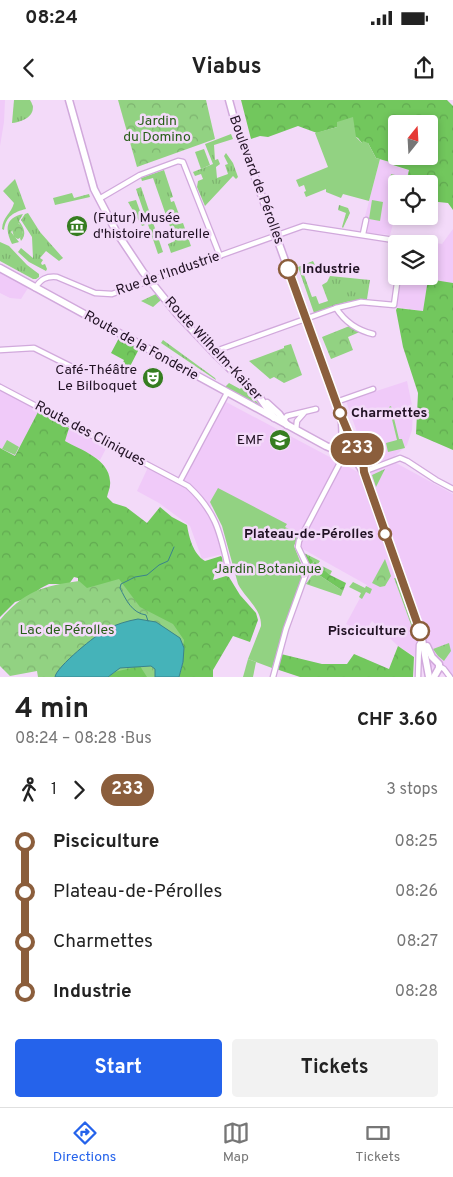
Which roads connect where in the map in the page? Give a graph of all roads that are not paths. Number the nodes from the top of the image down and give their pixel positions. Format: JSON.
{"nodes":[{"id":1,"x":69,"y":100,"type":"edge"},
{"id":2,"x":229,"y":100,"type":"edge"},
{"id":3,"x":99,"y":199,"type":"junction"},
{"id":4,"x":366,"y":220,"type":"dead end"},
{"id":5,"x":363,"y":234,"type":"junction"},
{"id":6,"x":276,"y":236,"type":"junction"},
{"id":7,"x":388,"y":239,"type":"edge"},
{"id":8,"x":220,"y":256,"type":"junction"},
{"id":9,"x":0,"y":268,"type":"edge"},
{"id":10,"x":150,"y":280,"type":"junction"},
{"id":11,"x":397,"y":285,"type":"edge"},
{"id":12,"x":35,"y":288,"type":"junction"},
{"id":13,"x":336,"y":308,"type":"junction"},
{"id":14,"x":306,"y":319,"type":"junction"},
{"id":15,"x":373,"y":334,"type":"dead end"},
{"id":16,"x":0,"y":350,"type":"edge"},
{"id":17,"x":213,"y":352,"type":"junction"},
{"id":18,"x":80,"y":371,"type":"dead end"},
{"id":19,"x":0,"y":387,"type":"edge"},
{"id":20,"x":373,"y":389,"type":"dead end"},
{"id":21,"x":227,"y":393,"type":"junction"},
{"id":22,"x":260,"y":398,"type":"junction"},
{"id":23,"x":336,"y":402,"type":"junction"},
{"id":24,"x":316,"y":408,"type":"dead end"},
{"id":25,"x":304,"y":412,"type":"junction"},
{"id":26,"x":340,"y":413,"type":"junction"},
{"id":27,"x":274,"y":418,"type":"junction"},
{"id":28,"x":284,"y":422,"type":"junction"},
{"id":29,"x":296,"y":430,"type":"junction"},
{"id":30,"x":341,"y":449,"type":"junction"},
{"id":31,"x":348,"y":455,"type":"junction"},
{"id":32,"x":364,"y":472,"type":"junction"},
{"id":33,"x":180,"y":481,"type":"junction"},
{"id":34,"x":453,"y":488,"type":"edge"},
{"id":35,"x":299,"y":544,"type":"junction"},
{"id":36,"x":304,"y":549,"type":"dead end"},
{"id":37,"x":229,"y":571,"type":"dead end"},
{"id":38,"x":422,"y":639,"type":"junction"},
{"id":39,"x":434,"y":660,"type":"junction"},
{"id":40,"x":427,"y":663,"type":"junction"},
{"id":41,"x":433,"y":673,"type":"edge"},
{"id":42,"x":273,"y":677,"type":"edge"},
{"id":43,"x":418,"y":677,"type":"edge"},
{"id":44,"x":450,"y":677,"type":"edge"}],
"edges":[{"from":1,"to":3,"type":"main road","name":"Route Wilhelm-Kaiser"},
{"from":2,"to":6,"type":"main road","name":"Boulevard de Pérolles"},
{"from":3,"to":8,"type":"street"},
{"from":3,"to":10,"type":"main road","name":"Route Wilhelm-Kaiser"},
{"from":4,"to":5,"type":"street"},
{"from":5,"to":6,"type":"street","name":"Rue de l'Industrie"},
{"from":5,"to":7,"type":"street","name":"Rue de l'Industrie"},
{"from":6,"to":8,"type":"street","name":"Rue de l'Industrie"},
{"from":6,"to":14,"type":"main road","name":"Boulevard de Pérolles"},
{"from":8,"to":10,"type":"street","name":"Rue de l'Industrie"},
{"from":9,"to":12,"type":"main road","name":"Route de la Fonderie"},
{"from":10,"to":12,"type":"street","name":"Rue de l'Industrie"},
{"from":10,"to":17,"type":"main road","name":"Route Wilhelm-Kaiser"},
{"from":11,"to":13,"type":"street"},
{"from":12,"to":21,"type":"main road","name":"Route de la Fonderie"},
{"from":13,"to":14,"type":"street"},
{"from":13,"to":15,"type":"street"},
{"from":14,"to":17,"type":"street"},
{"from":14,"to":23,"type":"main road","name":"Boulevard de Pérolles"},
{"from":16,"to":18,"type":"street"},
{"from":17,"to":22,"type":"main road","name":"Route Wilhelm-Kaiser"},
{"from":19,"to":33,"type":"street","name":"Route des Cliniques"},
{"from":20,"to":23,"type":"street"},
{"from":21,"to":27,"type":"main road","name":"Route de la Fonderie"},
{"from":21,"to":33,"type":"street"},
{"from":22,"to":27,"type":"main road","name":"Route Wilhelm-Kaiser"},
{"from":22,"to":28,"type":"main road"},
{"from":23,"to":26,"type":"main road","name":"Boulevard de Pérolles"},
{"from":24,"to":25,"type":"street"},
{"from":25,"to":28,"type":"street"},
{"from":25,"to":29,"type":"street"},
{"from":26,"to":30,"type":"main road","name":"Boulevard de Pérolles"},
{"from":26,"to":31,"type":"main road","name":"Boulevard de Pérolles"},
{"from":27,"to":28,"type":"main road","name":"Route de la Fonderie"},
{"from":28,"to":29,"type":"main road"},
{"from":29,"to":30,"type":"main road"},
{"from":30,"to":31,"type":"main road"},
{"from":30,"to":31,"type":"main road","name":"Boulevard de Pérolles"},
{"from":31,"to":32,"type":"main road"},
{"from":31,"to":35,"type":"street"},
{"from":32,"to":34,"type":"street"},
{"from":32,"to":38,"type":"main road"},
{"from":33,"to":37,"type":"street","name":"Route des Cliniques"},
{"from":35,"to":36,"type":"street"},
{"from":35,"to":42,"type":"street"},
{"from":38,"to":39,"type":"main road"},
{"from":38,"to":40,"type":"main road"},
{"from":38,"to":43,"type":"street"},
{"from":39,"to":40,"type":"main road"},
{"from":39,"to":41,"type":"main road"},
{"from":40,"to":41,"type":"main road"},
{"from":41,"to":44,"type":"street"}]}
